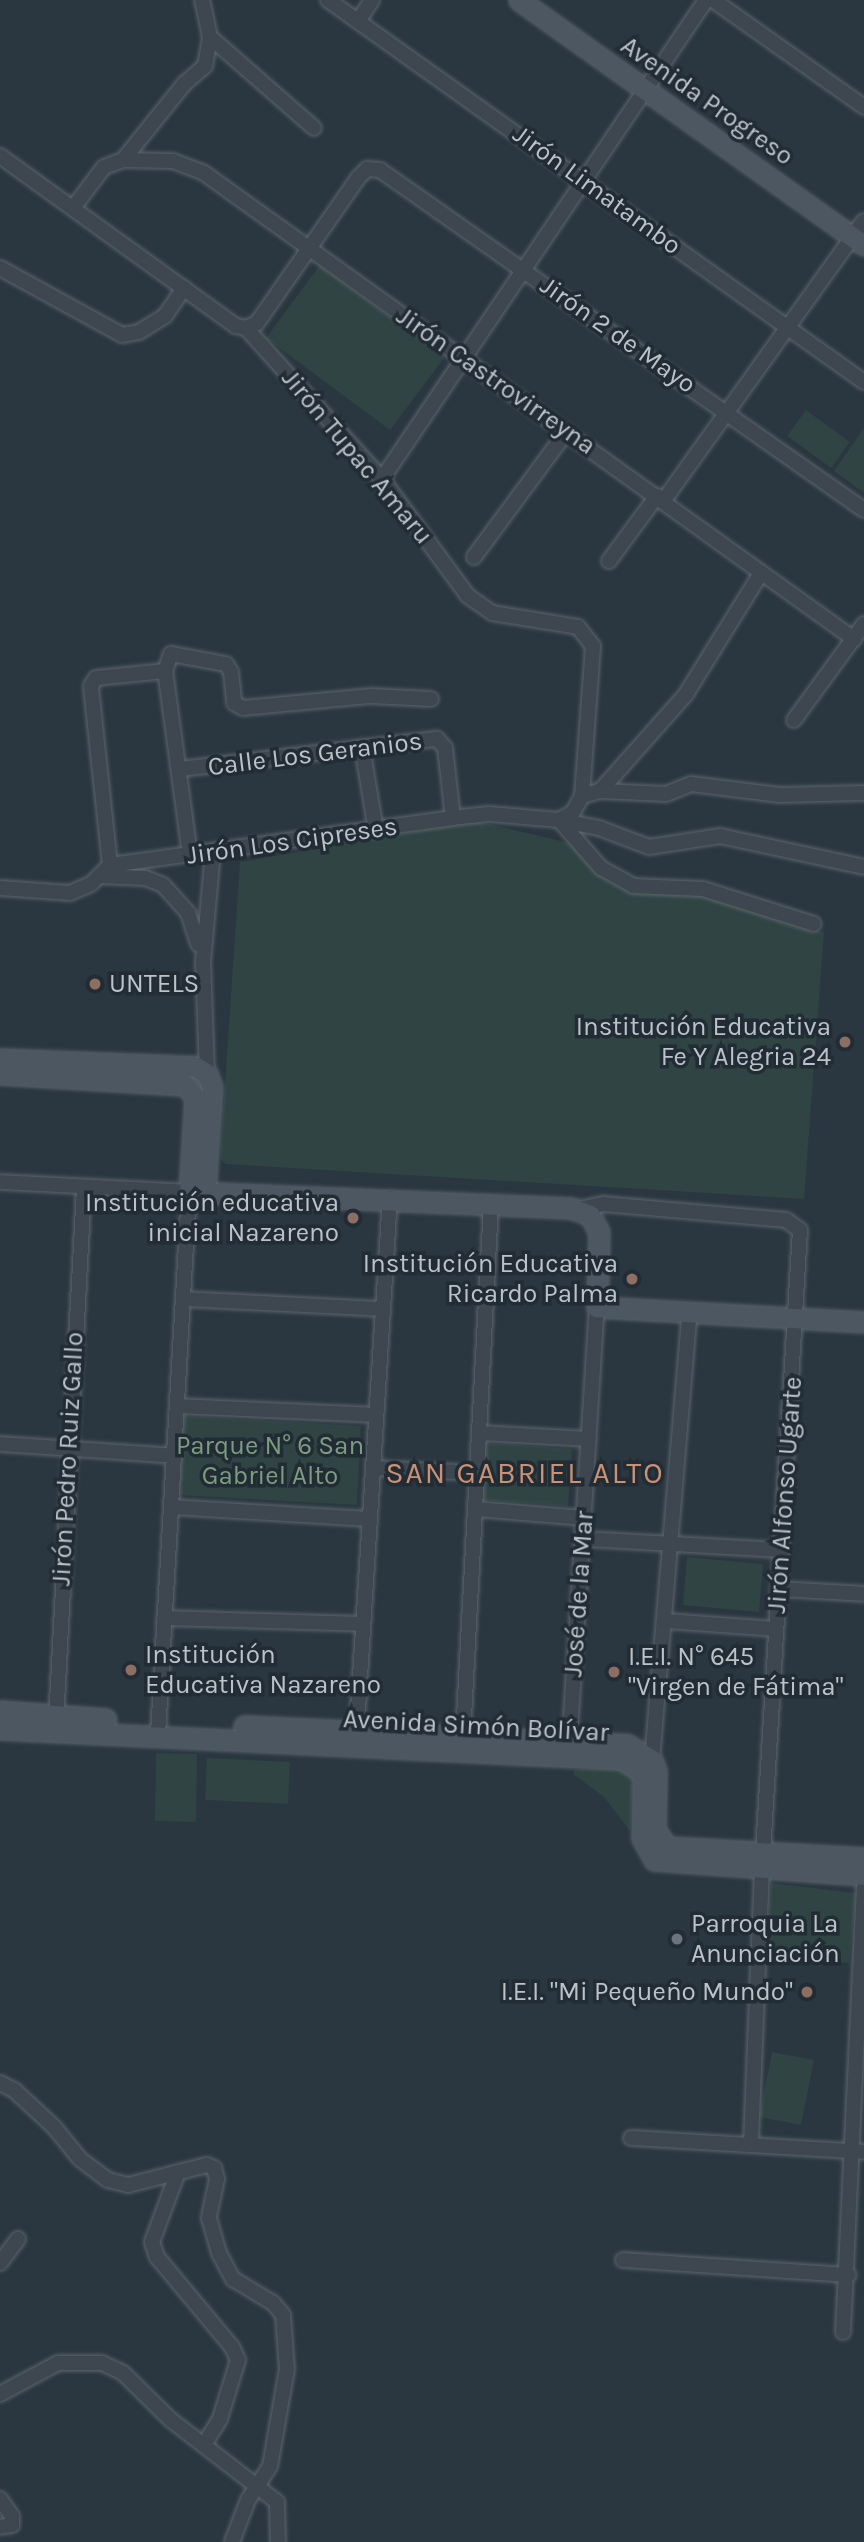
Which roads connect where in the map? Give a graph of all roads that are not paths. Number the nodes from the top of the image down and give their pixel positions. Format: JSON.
{"nodes":[{"id":1,"x":202,"y":0,"type":"edge"},
{"id":2,"x":328,"y":0,"type":"edge"},
{"id":3,"x":372,"y":0,"type":"edge"},
{"id":4,"x":519,"y":0,"type":"edge"},
{"id":5,"x":706,"y":0,"type":"edge"},
{"id":6,"x":713,"y":0,"type":"edge"},
{"id":7,"x":358,"y":21,"type":"junction"},
{"id":8,"x":210,"y":37,"type":"junction"},
{"id":9,"x":645,"y":89,"type":"junction"},
{"id":10,"x":864,"y":107,"type":"edge"},
{"id":11,"x":314,"y":128,"type":"dead end"},
{"id":12,"x":0,"y":156,"type":"edge"},
{"id":13,"x":123,"y":160,"type":"junction"},
{"id":14,"x":582,"y":179,"type":"junction"},
{"id":15,"x":73,"y":208,"type":"junction"},
{"id":16,"x":860,"y":234,"type":"edge"},
{"id":17,"x":309,"y":248,"type":"junction"},
{"id":18,"x":522,"y":266,"type":"junction"},
{"id":19,"x":0,"y":268,"type":"edge"},
{"id":20,"x":184,"y":288,"type":"junction"},
{"id":21,"x":788,"y":327,"type":"junction"},
{"id":22,"x":246,"y":328,"type":"junction"},
{"id":23,"x":461,"y":357,"type":"junction"},
{"id":24,"x":864,"y":382,"type":"edge"},
{"id":25,"x":727,"y":412,"type":"junction"},
{"id":26,"x":566,"y":432,"type":"junction"},
{"id":27,"x":382,"y":479,"type":"junction"},
{"id":28,"x":661,"y":498,"type":"junction"},
{"id":29,"x":864,"y":510,"type":"edge"},
{"id":30,"x":474,"y":557,"type":"dead end"},
{"id":31,"x":609,"y":561,"type":"dead end"},
{"id":32,"x":761,"y":573,"type":"junction"},
{"id":33,"x":864,"y":624,"type":"edge"},
{"id":34,"x":854,"y":639,"type":"junction"},
{"id":35,"x":165,"y":671,"type":"junction"},
{"id":36,"x":431,"y":699,"type":"dead end"},
{"id":37,"x":794,"y":720,"type":"dead end"},
{"id":38,"x":362,"y":747,"type":"junction"},
{"id":39,"x":180,"y":769,"type":"junction"},
{"id":40,"x":600,"y":791,"type":"junction"},
{"id":41,"x":864,"y":793,"type":"edge"},
{"id":42,"x":582,"y":796,"type":"junction"},
{"id":43,"x":453,"y":818,"type":"junction"},
{"id":44,"x":559,"y":820,"type":"junction"},
{"id":45,"x":376,"y":831,"type":"junction"},
{"id":46,"x":213,"y":853,"type":"junction"},
{"id":47,"x":190,"y":855,"type":"junction"},
{"id":48,"x":110,"y":865,"type":"junction"},
{"id":49,"x":864,"y":867,"type":"edge"},
{"id":50,"x":99,"y":876,"type":"junction"},
{"id":51,"x":0,"y":888,"type":"edge"},
{"id":52,"x":814,"y":924,"type":"dead end"},
{"id":53,"x":203,"y":962,"type":"junction"},
{"id":54,"x":0,"y":1059,"type":"edge"},
{"id":55,"x":0,"y":1074,"type":"edge"},
{"id":56,"x":207,"y":1074,"type":"junction"},
{"id":57,"x":0,"y":1182,"type":"edge"},
{"id":58,"x":84,"y":1187,"type":"junction"},
{"id":59,"x":197,"y":1192,"type":"junction"},
{"id":60,"x":390,"y":1198,"type":"junction"},
{"id":61,"x":491,"y":1204,"type":"junction"},
{"id":62,"x":579,"y":1209,"type":"junction"},
{"id":63,"x":185,"y":1299,"type":"junction"},
{"id":64,"x":597,"y":1307,"type":"junction"},
{"id":65,"x":383,"y":1308,"type":"junction"},
{"id":66,"x":690,"y":1312,"type":"junction"},
{"id":67,"x":797,"y":1318,"type":"junction"},
{"id":68,"x":864,"y":1322,"type":"edge"},
{"id":69,"x":178,"y":1406,"type":"junction"},
{"id":70,"x":376,"y":1415,"type":"junction"},
{"id":71,"x":480,"y":1433,"type":"junction"},
{"id":72,"x":589,"y":1439,"type":"junction"},
{"id":73,"x":0,"y":1444,"type":"edge"},
{"id":74,"x":67,"y":1449,"type":"junction"},
{"id":75,"x":174,"y":1456,"type":"junction"},
{"id":76,"x":373,"y":1468,"type":"junction"},
{"id":77,"x":478,"y":1473,"type":"junction"},
{"id":78,"x":171,"y":1507,"type":"junction"},
{"id":79,"x":476,"y":1509,"type":"junction"},
{"id":80,"x":584,"y":1518,"type":"junction"},
{"id":81,"x":369,"y":1519,"type":"junction"},
{"id":82,"x":583,"y":1539,"type":"junction"},
{"id":83,"x":672,"y":1542,"type":"junction"},
{"id":84,"x":782,"y":1550,"type":"junction"},
{"id":85,"x":778,"y":1589,"type":"junction"},
{"id":86,"x":864,"y":1594,"type":"edge"},
{"id":87,"x":164,"y":1618,"type":"junction"},
{"id":88,"x":665,"y":1621,"type":"junction"},
{"id":89,"x":362,"y":1624,"type":"junction"},
{"id":90,"x":776,"y":1629,"type":"junction"},
{"id":91,"x":0,"y":1711,"type":"edge"},
{"id":92,"x":56,"y":1724,"type":"junction"},
{"id":93,"x":0,"y":1729,"type":"edge"},
{"id":94,"x":158,"y":1729,"type":"junction"},
{"id":95,"x":463,"y":1737,"type":"junction"},
{"id":96,"x":356,"y":1739,"type":"junction"},
{"id":97,"x":569,"y":1748,"type":"junction"},
{"id":98,"x":648,"y":1767,"type":"junction"},
{"id":99,"x":864,"y":1858,"type":"edge"},
{"id":100,"x":762,"y":1861,"type":"junction"},
{"id":101,"x":864,"y":1874,"type":"edge"},
{"id":102,"x":864,"y":1887,"type":"edge"},
{"id":103,"x":863,"y":1941,"type":"edge"},
{"id":104,"x":860,"y":2043,"type":"edge"},
{"id":105,"x":0,"y":2083,"type":"edge"},
{"id":106,"x":631,"y":2138,"type":"dead end"},
{"id":107,"x":751,"y":2143,"type":"junction"},
{"id":108,"x":858,"y":2152,"type":"edge"},
{"id":109,"x":178,"y":2172,"type":"junction"},
{"id":110,"x":18,"y":2239,"type":"dead end"},
{"id":111,"x":623,"y":2260,"type":"dead end"},
{"id":112,"x":0,"y":2263,"type":"edge"},
{"id":113,"x":849,"y":2275,"type":"junction"},
{"id":114,"x":844,"y":2332,"type":"dead end"},
{"id":115,"x":0,"y":2394,"type":"edge"},
{"id":116,"x":205,"y":2443,"type":"junction"},
{"id":117,"x":257,"y":2486,"type":"junction"},
{"id":118,"x":0,"y":2499,"type":"edge"},
{"id":119,"x":0,"y":2527,"type":"edge"},
{"id":120,"x":279,"y":2541,"type":"edge"},
{"id":121,"x":232,"y":2542,"type":"edge"}],
"edges":[{"from":1,"to":8,"type":"street"},
{"from":2,"to":7,"type":"street","name":"Jirón Limatambo"},
{"from":3,"to":7,"type":"street"},
{"from":4,"to":9,"type":"street","name":"Avenida Progreso"},
{"from":5,"to":9,"type":"street"},
{"from":6,"to":10,"type":"street"},
{"from":7,"to":14,"type":"street","name":"Jirón Limatambo"},
{"from":8,"to":11,"type":"street"},
{"from":8,"to":13,"type":"street"},
{"from":9,"to":14,"type":"street"},
{"from":9,"to":16,"type":"street","name":"Avenida Progreso"},
{"from":12,"to":15,"type":"street","name":"Jirón Tupac Amaru"},
{"from":13,"to":15,"type":"street"},
{"from":13,"to":17,"type":"street","name":"Jirón Castrovirreyna"},
{"from":14,"to":18,"type":"street"},
{"from":14,"to":21,"type":"street","name":"Jirón Limatambo"},
{"from":15,"to":20,"type":"street","name":"Jirón Tupac Amaru"},
{"from":16,"to":21,"type":"street"},
{"from":17,"to":18,"type":"street","name":"Jirón 2 de Mayo"},
{"from":17,"to":22,"type":"street"},
{"from":17,"to":23,"type":"street","name":"Jirón Castrovirreyna"},
{"from":18,"to":23,"type":"street"},
{"from":18,"to":25,"type":"street","name":"Jirón 2 de Mayo"},
{"from":19,"to":20,"type":"street"},
{"from":20,"to":22,"type":"street","name":"Jirón Tupac Amaru"},
{"from":21,"to":24,"type":"street","name":"Jirón Limatambo"},
{"from":21,"to":25,"type":"street"},
{"from":22,"to":27,"type":"street","name":"Jirón Tupac Amaru"},
{"from":23,"to":26,"type":"street","name":"Jirón Castrovirreyna"},
{"from":23,"to":27,"type":"street"},
{"from":25,"to":28,"type":"street"},
{"from":25,"to":29,"type":"street","name":"Jirón 2 de Mayo"},
{"from":26,"to":28,"type":"street","name":"Jirón Castrovirreyna"},
{"from":26,"to":30,"type":"street"},
{"from":27,"to":42,"type":"street","name":"Jirón Tupac Amaru"},
{"from":28,"to":31,"type":"street"},
{"from":28,"to":32,"type":"street","name":"Jirón Castrovirreyna"},
{"from":32,"to":34,"type":"street","name":"Jirón Castrovirreyna"},
{"from":32,"to":40,"type":"street"},
{"from":33,"to":34,"type":"street"},
{"from":34,"to":37,"type":"street"},
{"from":35,"to":36,"type":"street"},
{"from":35,"to":39,"type":"street"},
{"from":35,"to":48,"type":"street"},
{"from":38,"to":39,"type":"street","name":"Calle Los Geranios"},
{"from":38,"to":43,"type":"street","name":"Calle Los Geranios"},
{"from":38,"to":45,"type":"street"},
{"from":39,"to":47,"type":"street"},
{"from":40,"to":41,"type":"street"},
{"from":40,"to":42,"type":"street"},
{"from":42,"to":44,"type":"street"},
{"from":43,"to":44,"type":"street","name":"Jirón Los Cipreses"},
{"from":43,"to":45,"type":"street","name":"Jirón Los Cipreses"},
{"from":44,"to":49,"type":"street","name":"Jirón Los Cipreses"},
{"from":44,"to":52,"type":"street"},
{"from":45,"to":46,"type":"street","name":"Jirón Los Cipreses"},
{"from":46,"to":47,"type":"street","name":"Jirón Los Cipreses"},
{"from":46,"to":53,"type":"street"},
{"from":47,"to":48,"type":"street","name":"Jirón Los Cipreses"},
{"from":48,"to":50,"type":"street"},
{"from":50,"to":51,"type":"street"},
{"from":50,"to":53,"type":"street"},
{"from":53,"to":56,"type":"street"},
{"from":54,"to":56,"type":"street"},
{"from":55,"to":59,"type":"street"},
{"from":56,"to":59,"type":"street"},
{"from":57,"to":58,"type":"street"},
{"from":58,"to":59,"type":"street"},
{"from":58,"to":74,"type":"street","name":"Jirón Pedro Ruiz Gallo"},
{"from":59,"to":60,"type":"street"},
{"from":59,"to":63,"type":"street"},
{"from":60,"to":61,"type":"street"},
{"from":60,"to":65,"type":"street"},
{"from":61,"to":62,"type":"street"},
{"from":61,"to":71,"type":"street"},
{"from":62,"to":64,"type":"street"},
{"from":62,"to":67,"type":"street","name":"Jirón Alfonso Ugarte"},
{"from":63,"to":65,"type":"street"},
{"from":63,"to":69,"type":"street"},
{"from":64,"to":66,"type":"street"},
{"from":64,"to":72,"type":"street","name":"José de la Mar"},
{"from":65,"to":70,"type":"street"},
{"from":66,"to":67,"type":"street"},
{"from":66,"to":83,"type":"street"},
{"from":67,"to":68,"type":"street"},
{"from":67,"to":84,"type":"street","name":"Jirón Alfonso Ugarte"},
{"from":69,"to":70,"type":"street"},
{"from":69,"to":75,"type":"street"},
{"from":70,"to":76,"type":"street"},
{"from":71,"to":72,"type":"street"},
{"from":71,"to":77,"type":"street"},
{"from":72,"to":80,"type":"street","name":"José de la Mar"},
{"from":73,"to":74,"type":"street"},
{"from":74,"to":75,"type":"street"},
{"from":74,"to":92,"type":"street","name":"Jirón Pedro Ruiz Gallo"},
{"from":75,"to":78,"type":"street"},
{"from":76,"to":77,"type":"street"},
{"from":76,"to":81,"type":"street"},
{"from":77,"to":79,"type":"street"},
{"from":78,"to":81,"type":"street"},
{"from":78,"to":87,"type":"street"},
{"from":79,"to":80,"type":"street"},
{"from":79,"to":95,"type":"street"},
{"from":80,"to":82,"type":"street","name":"José de la Mar"},
{"from":81,"to":89,"type":"street"},
{"from":82,"to":83,"type":"street"},
{"from":82,"to":97,"type":"street","name":"José de la Mar"},
{"from":83,"to":84,"type":"street"},
{"from":83,"to":88,"type":"street"},
{"from":84,"to":85,"type":"street","name":"Jirón Alfonso Ugarte"},
{"from":85,"to":86,"type":"street"},
{"from":85,"to":90,"type":"street","name":"Jirón Alfonso Ugarte"},
{"from":87,"to":89,"type":"street"},
{"from":87,"to":94,"type":"street"},
{"from":88,"to":90,"type":"street"},
{"from":88,"to":98,"type":"street"},
{"from":89,"to":96,"type":"street"},
{"from":90,"to":100,"type":"street","name":"Jirón Alfonso Ugarte"},
{"from":91,"to":92,"type":"street","name":"Avenida Simón Bolívar"},
{"from":92,"to":93,"type":"street","name":"Avenida Simón Bolívar"},
{"from":92,"to":94,"type":"street","name":"Avenida Simón Bolívar"},
{"from":94,"to":96,"type":"street","name":"Avenida Simón Bolívar"},
{"from":95,"to":96,"type":"street","name":"Avenida Simón Bolívar"},
{"from":95,"to":97,"type":"street","name":"Avenida Simón Bolívar"},
{"from":96,"to":97,"type":"street","name":"Avenida Simón Bolívar"},
{"from":97,"to":98,"type":"street","name":"Avenida Simón Bolívar"},
{"from":98,"to":100,"type":"street"},
{"from":99,"to":100,"type":"street"},
{"from":100,"to":101,"type":"street"},
{"from":100,"to":107,"type":"street","name":"Jirón Alfonso Ugarte"},
{"from":102,"to":103,"type":"street"},
{"from":103,"to":104,"type":"street"},
{"from":104,"to":108,"type":"street"},
{"from":105,"to":109,"type":"street"},
{"from":106,"to":107,"type":"street"},
{"from":107,"to":108,"type":"street"},
{"from":108,"to":113,"type":"street"},
{"from":109,"to":116,"type":"street"},
{"from":109,"to":117,"type":"street"},
{"from":110,"to":112,"type":"street"},
{"from":111,"to":113,"type":"street"},
{"from":113,"to":114,"type":"street"},
{"from":115,"to":116,"type":"street"},
{"from":116,"to":117,"type":"street"},
{"from":117,"to":120,"type":"street"},
{"from":117,"to":121,"type":"street"},
{"from":118,"to":119,"type":"street"}]}
